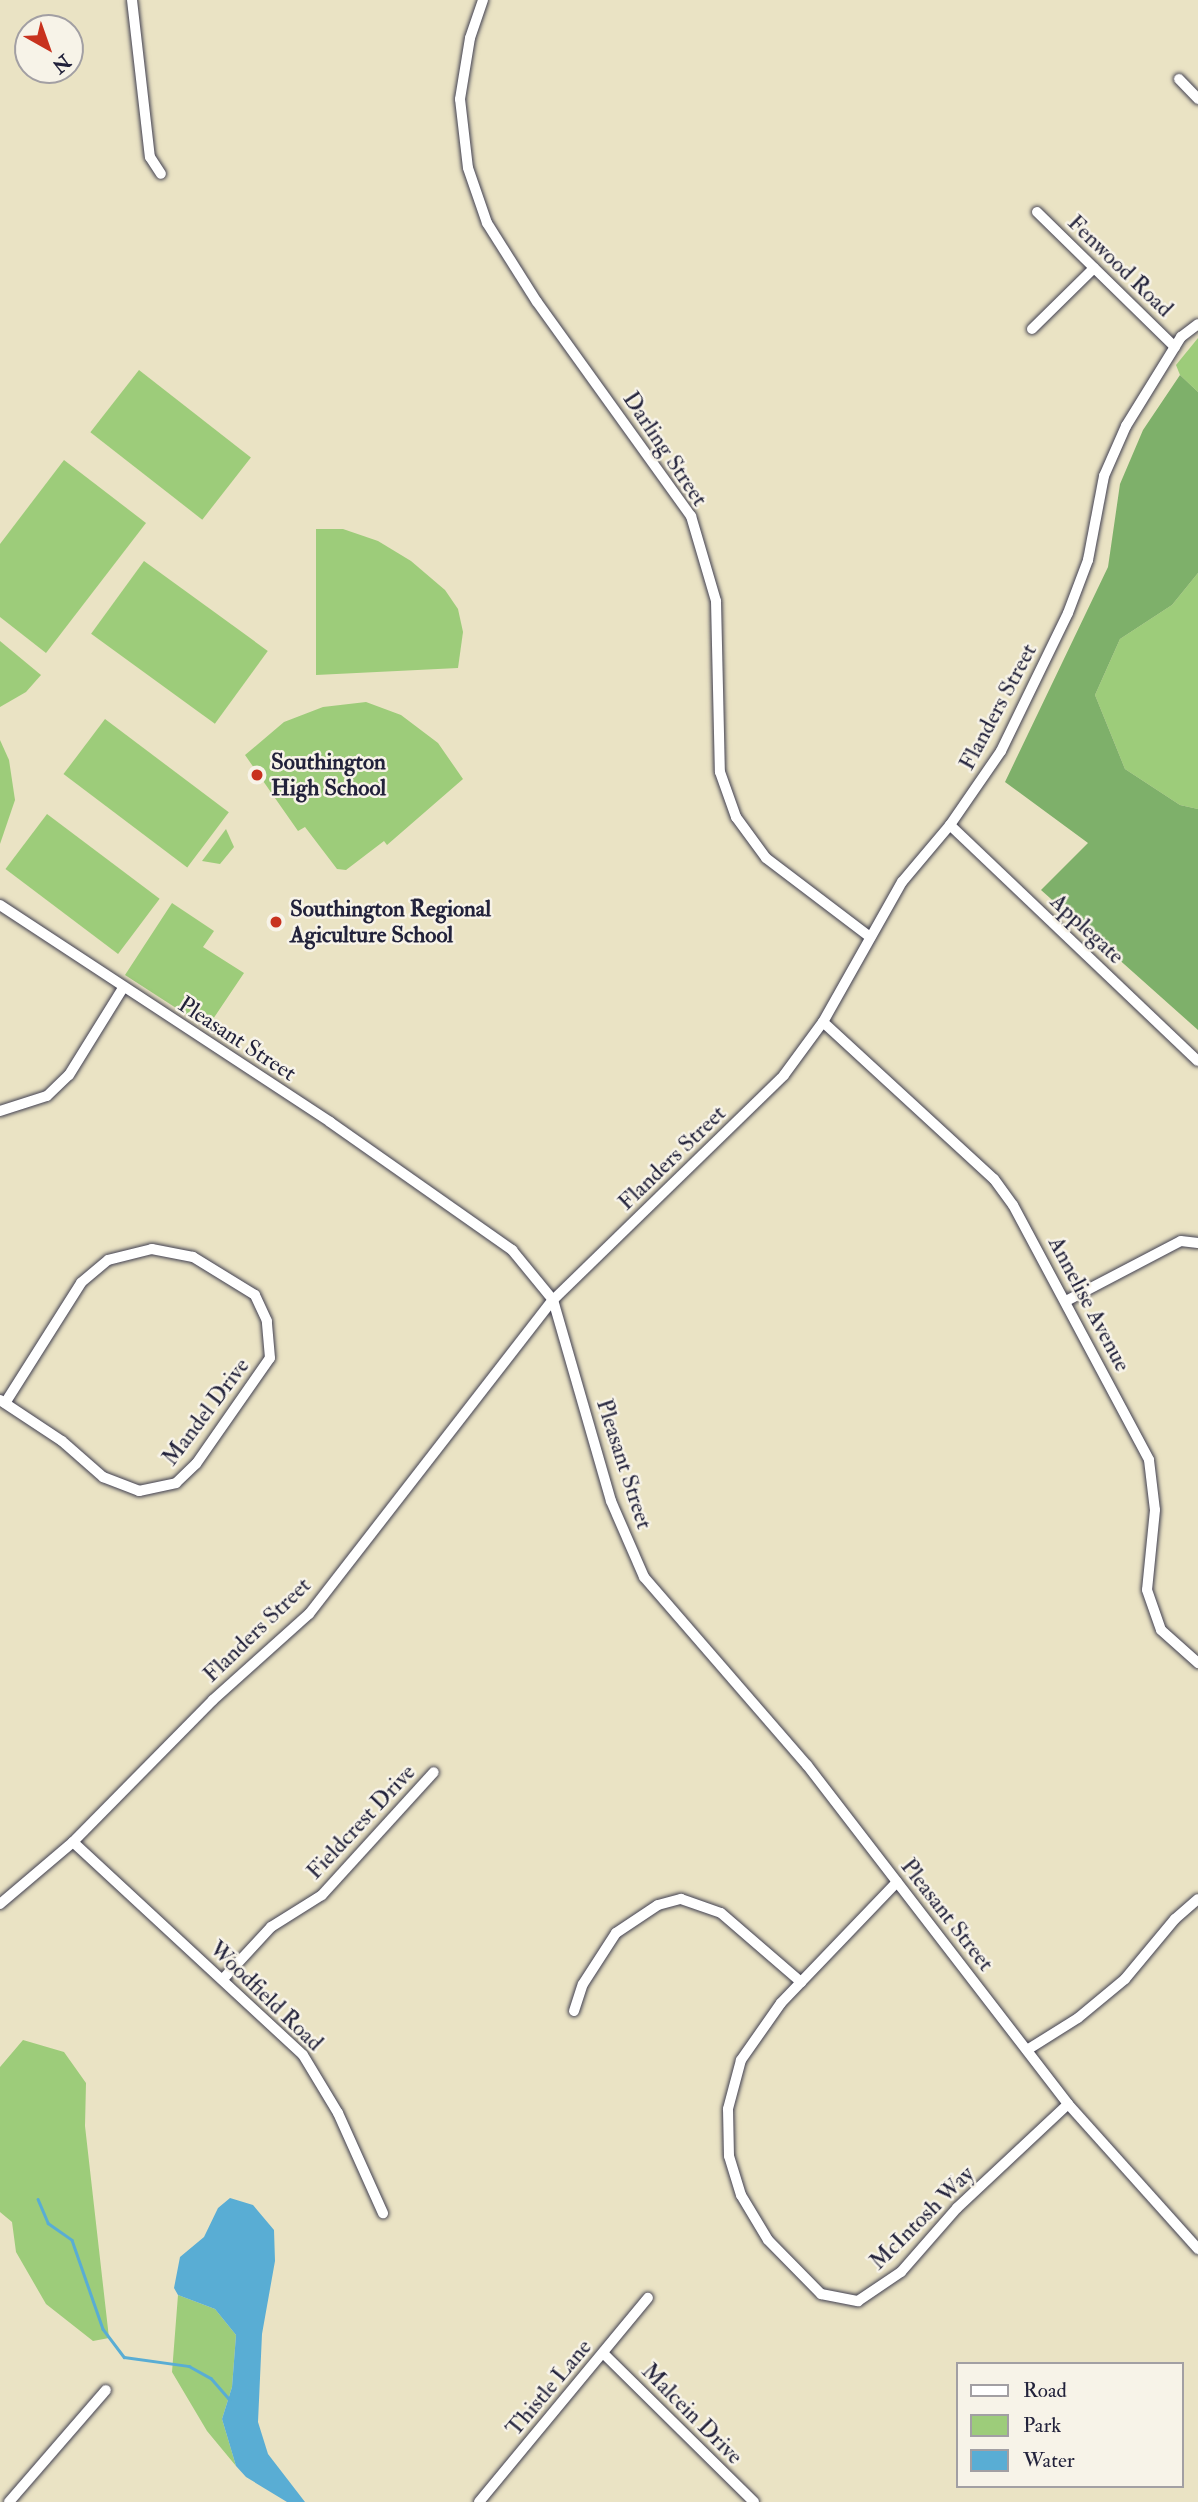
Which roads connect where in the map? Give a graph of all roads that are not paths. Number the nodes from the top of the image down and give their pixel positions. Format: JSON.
{"nodes":[{"id":1,"x":132,"y":0,"type":"edge"},
{"id":2,"x":483,"y":0,"type":"edge"},
{"id":3,"x":1179,"y":79,"type":"dead end"},
{"id":4,"x":1198,"y":99,"type":"edge"},
{"id":5,"x":161,"y":174,"type":"dead end"},
{"id":6,"x":1037,"y":212,"type":"dead end"},
{"id":7,"x":1094,"y":268,"type":"junction"},
{"id":8,"x":1198,"y":324,"type":"edge"},
{"id":9,"x":1032,"y":329,"type":"dead end"},
{"id":10,"x":1175,"y":347,"type":"junction"},
{"id":11,"x":950,"y":825,"type":"junction"},
{"id":12,"x":0,"y":905,"type":"edge"},
{"id":13,"x":870,"y":936,"type":"junction"},
{"id":14,"x":123,"y":988,"type":"junction"},
{"id":15,"x":823,"y":1022,"type":"junction"},
{"id":16,"x":1198,"y":1060,"type":"edge"},
{"id":17,"x":0,"y":1111,"type":"edge"},
{"id":18,"x":1198,"y":1243,"type":"edge"},
{"id":19,"x":553,"y":1300,"type":"junction"},
{"id":20,"x":1068,"y":1300,"type":"junction"},
{"id":21,"x":3,"y":1402,"type":"edge"},
{"id":22,"x":1198,"y":1663,"type":"edge"},
{"id":23,"x":434,"y":1772,"type":"dead end"},
{"id":24,"x":73,"y":1842,"type":"junction"},
{"id":25,"x":897,"y":1882,"type":"junction"},
{"id":26,"x":1198,"y":1899,"type":"edge"},
{"id":27,"x":0,"y":1904,"type":"edge"},
{"id":28,"x":223,"y":1979,"type":"junction"},
{"id":29,"x":801,"y":1982,"type":"junction"},
{"id":30,"x":574,"y":2011,"type":"dead end"},
{"id":31,"x":1027,"y":2050,"type":"junction"},
{"id":32,"x":1068,"y":2104,"type":"junction"},
{"id":33,"x":383,"y":2213,"type":"dead end"},
{"id":34,"x":1198,"y":2249,"type":"edge"},
{"id":35,"x":648,"y":2298,"type":"dead end"},
{"id":36,"x":603,"y":2353,"type":"junction"},
{"id":37,"x":106,"y":2390,"type":"dead end"},
{"id":38,"x":9,"y":2502,"type":"edge"},
{"id":39,"x":479,"y":2502,"type":"edge"},
{"id":40,"x":754,"y":2502,"type":"edge"}],
"edges":[{"from":1,"to":5,"type":"street"},
{"from":2,"to":13,"type":"street","name":"Darling Street"},
{"from":3,"to":4,"type":"street"},
{"from":6,"to":7,"type":"street","name":"Fenwood Road"},
{"from":7,"to":9,"type":"street"},
{"from":7,"to":10,"type":"street","name":"Fenwood Road"},
{"from":8,"to":10,"type":"street","name":"Flanders Street"},
{"from":10,"to":11,"type":"street","name":"Flanders Street"},
{"from":11,"to":13,"type":"street","name":"Flanders Street"},
{"from":11,"to":16,"type":"street","name":"Applegate"},
{"from":12,"to":14,"type":"street","name":"Pleasant Street"},
{"from":13,"to":15,"type":"street","name":"Flanders Street"},
{"from":14,"to":17,"type":"street"},
{"from":14,"to":19,"type":"street","name":"Pleasant Street"},
{"from":15,"to":19,"type":"street","name":"Flanders Street"},
{"from":15,"to":20,"type":"street","name":"Annelise Avenue"},
{"from":18,"to":20,"type":"street"},
{"from":19,"to":24,"type":"street","name":"Flanders Street"},
{"from":19,"to":25,"type":"street","name":"Pleasant Street"},
{"from":20,"to":22,"type":"street","name":"Annelise Avenue"},
{"from":21,"to":21,"type":"street","name":"Mandel Drive"},
{"from":23,"to":28,"type":"street","name":"Fieldcrest Drive"},
{"from":24,"to":27,"type":"street","name":"Flanders Street"},
{"from":24,"to":28,"type":"street","name":"Woodfield Road"},
{"from":25,"to":29,"type":"street","name":"McIntosh Way"},
{"from":25,"to":31,"type":"street","name":"Pleasant Street"},
{"from":26,"to":31,"type":"street"},
{"from":28,"to":33,"type":"street","name":"Woodfield Road"},
{"from":29,"to":30,"type":"street"},
{"from":29,"to":32,"type":"street","name":"McIntosh Way"},
{"from":31,"to":32,"type":"street","name":"Pleasant Street"},
{"from":32,"to":34,"type":"street","name":"Pleasant Street"},
{"from":35,"to":36,"type":"street","name":"Thistle Lane"},
{"from":36,"to":39,"type":"street","name":"Thistle Lane"},
{"from":36,"to":40,"type":"street","name":"Malcein Drive"},
{"from":37,"to":38,"type":"street"}]}
